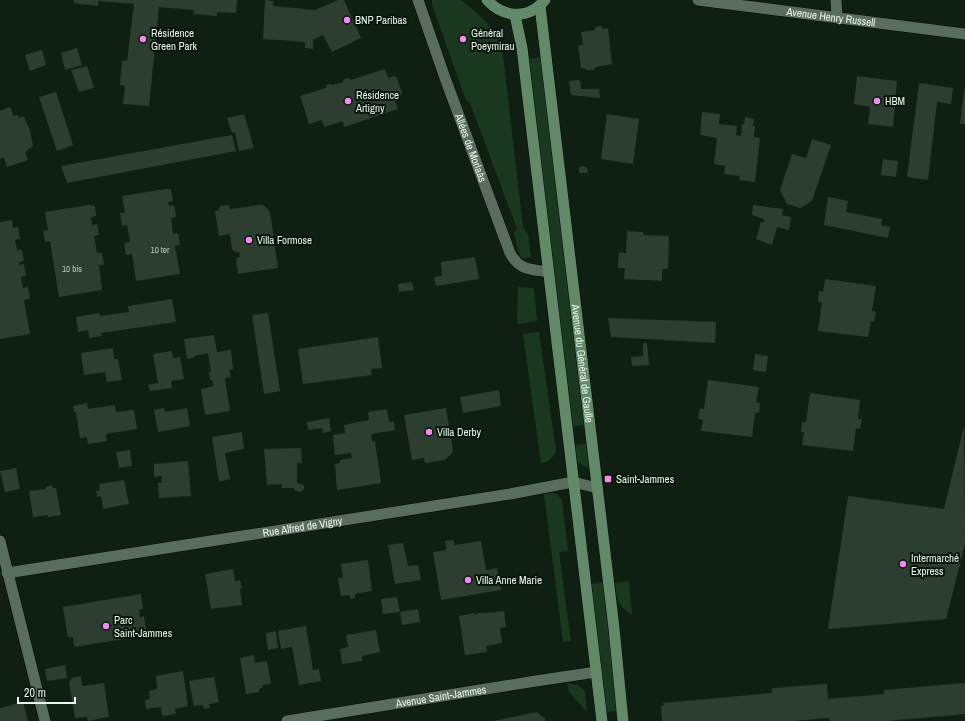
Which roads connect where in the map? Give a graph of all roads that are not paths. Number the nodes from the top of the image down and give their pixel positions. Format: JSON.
{"nodes":[{"id":1,"x":418,"y":0,"type":"edge"},
{"id":2,"x":486,"y":0,"type":"edge"},
{"id":3,"x":698,"y":0,"type":"edge"},
{"id":4,"x":836,"y":0,"type":"edge"},
{"id":5,"x":542,"y":3,"type":"edge"},
{"id":6,"x":516,"y":15,"type":"junction"},
{"id":7,"x":837,"y":18,"type":"junction"},
{"id":8,"x":965,"y":34,"type":"edge"},
{"id":9,"x":548,"y":272,"type":"junction"},
{"id":10,"x":573,"y":482,"type":"junction"},
{"id":11,"x":597,"y":488,"type":"junction"},
{"id":12,"x":0,"y":541,"type":"edge"},
{"id":13,"x":7,"y":573,"type":"junction"},
{"id":14,"x":596,"y":672,"type":"junction"},
{"id":15,"x":45,"y":721,"type":"edge"},
{"id":16,"x":287,"y":721,"type":"edge"},
{"id":17,"x":602,"y":721,"type":"edge"},
{"id":18,"x":623,"y":721,"type":"edge"}],
"edges":[{"from":1,"to":9,"type":"street","name":"Allées de Morlaàs"},
{"from":2,"to":6,"type":"main road"},
{"from":3,"to":7,"type":"street","name":"Avenue Henry Russell"},
{"from":4,"to":7,"type":"street"},
{"from":5,"to":6,"type":"main road"},
{"from":5,"to":11,"type":"main road","name":"Avenue du Général de Gaulle"},
{"from":6,"to":9,"type":"main road","name":"Avenue du Général de Gaulle"},
{"from":7,"to":8,"type":"street","name":"Avenue Henry Russell"},
{"from":9,"to":10,"type":"main road","name":"Avenue du Général de Gaulle"},
{"from":10,"to":11,"type":"street","name":"Rue Alfred de Vigny"},
{"from":10,"to":13,"type":"street","name":"Rue Alfred de Vigny"},
{"from":10,"to":14,"type":"main road","name":"Avenue du Général de Gaulle"},
{"from":11,"to":18,"type":"main road","name":"Avenue du Général de Gaulle"},
{"from":12,"to":13,"type":"street"},
{"from":13,"to":15,"type":"street"},
{"from":14,"to":16,"type":"street","name":"Avenue Saint-Jammes"},
{"from":14,"to":17,"type":"main road","name":"Avenue du Général de Gaulle"}]}
